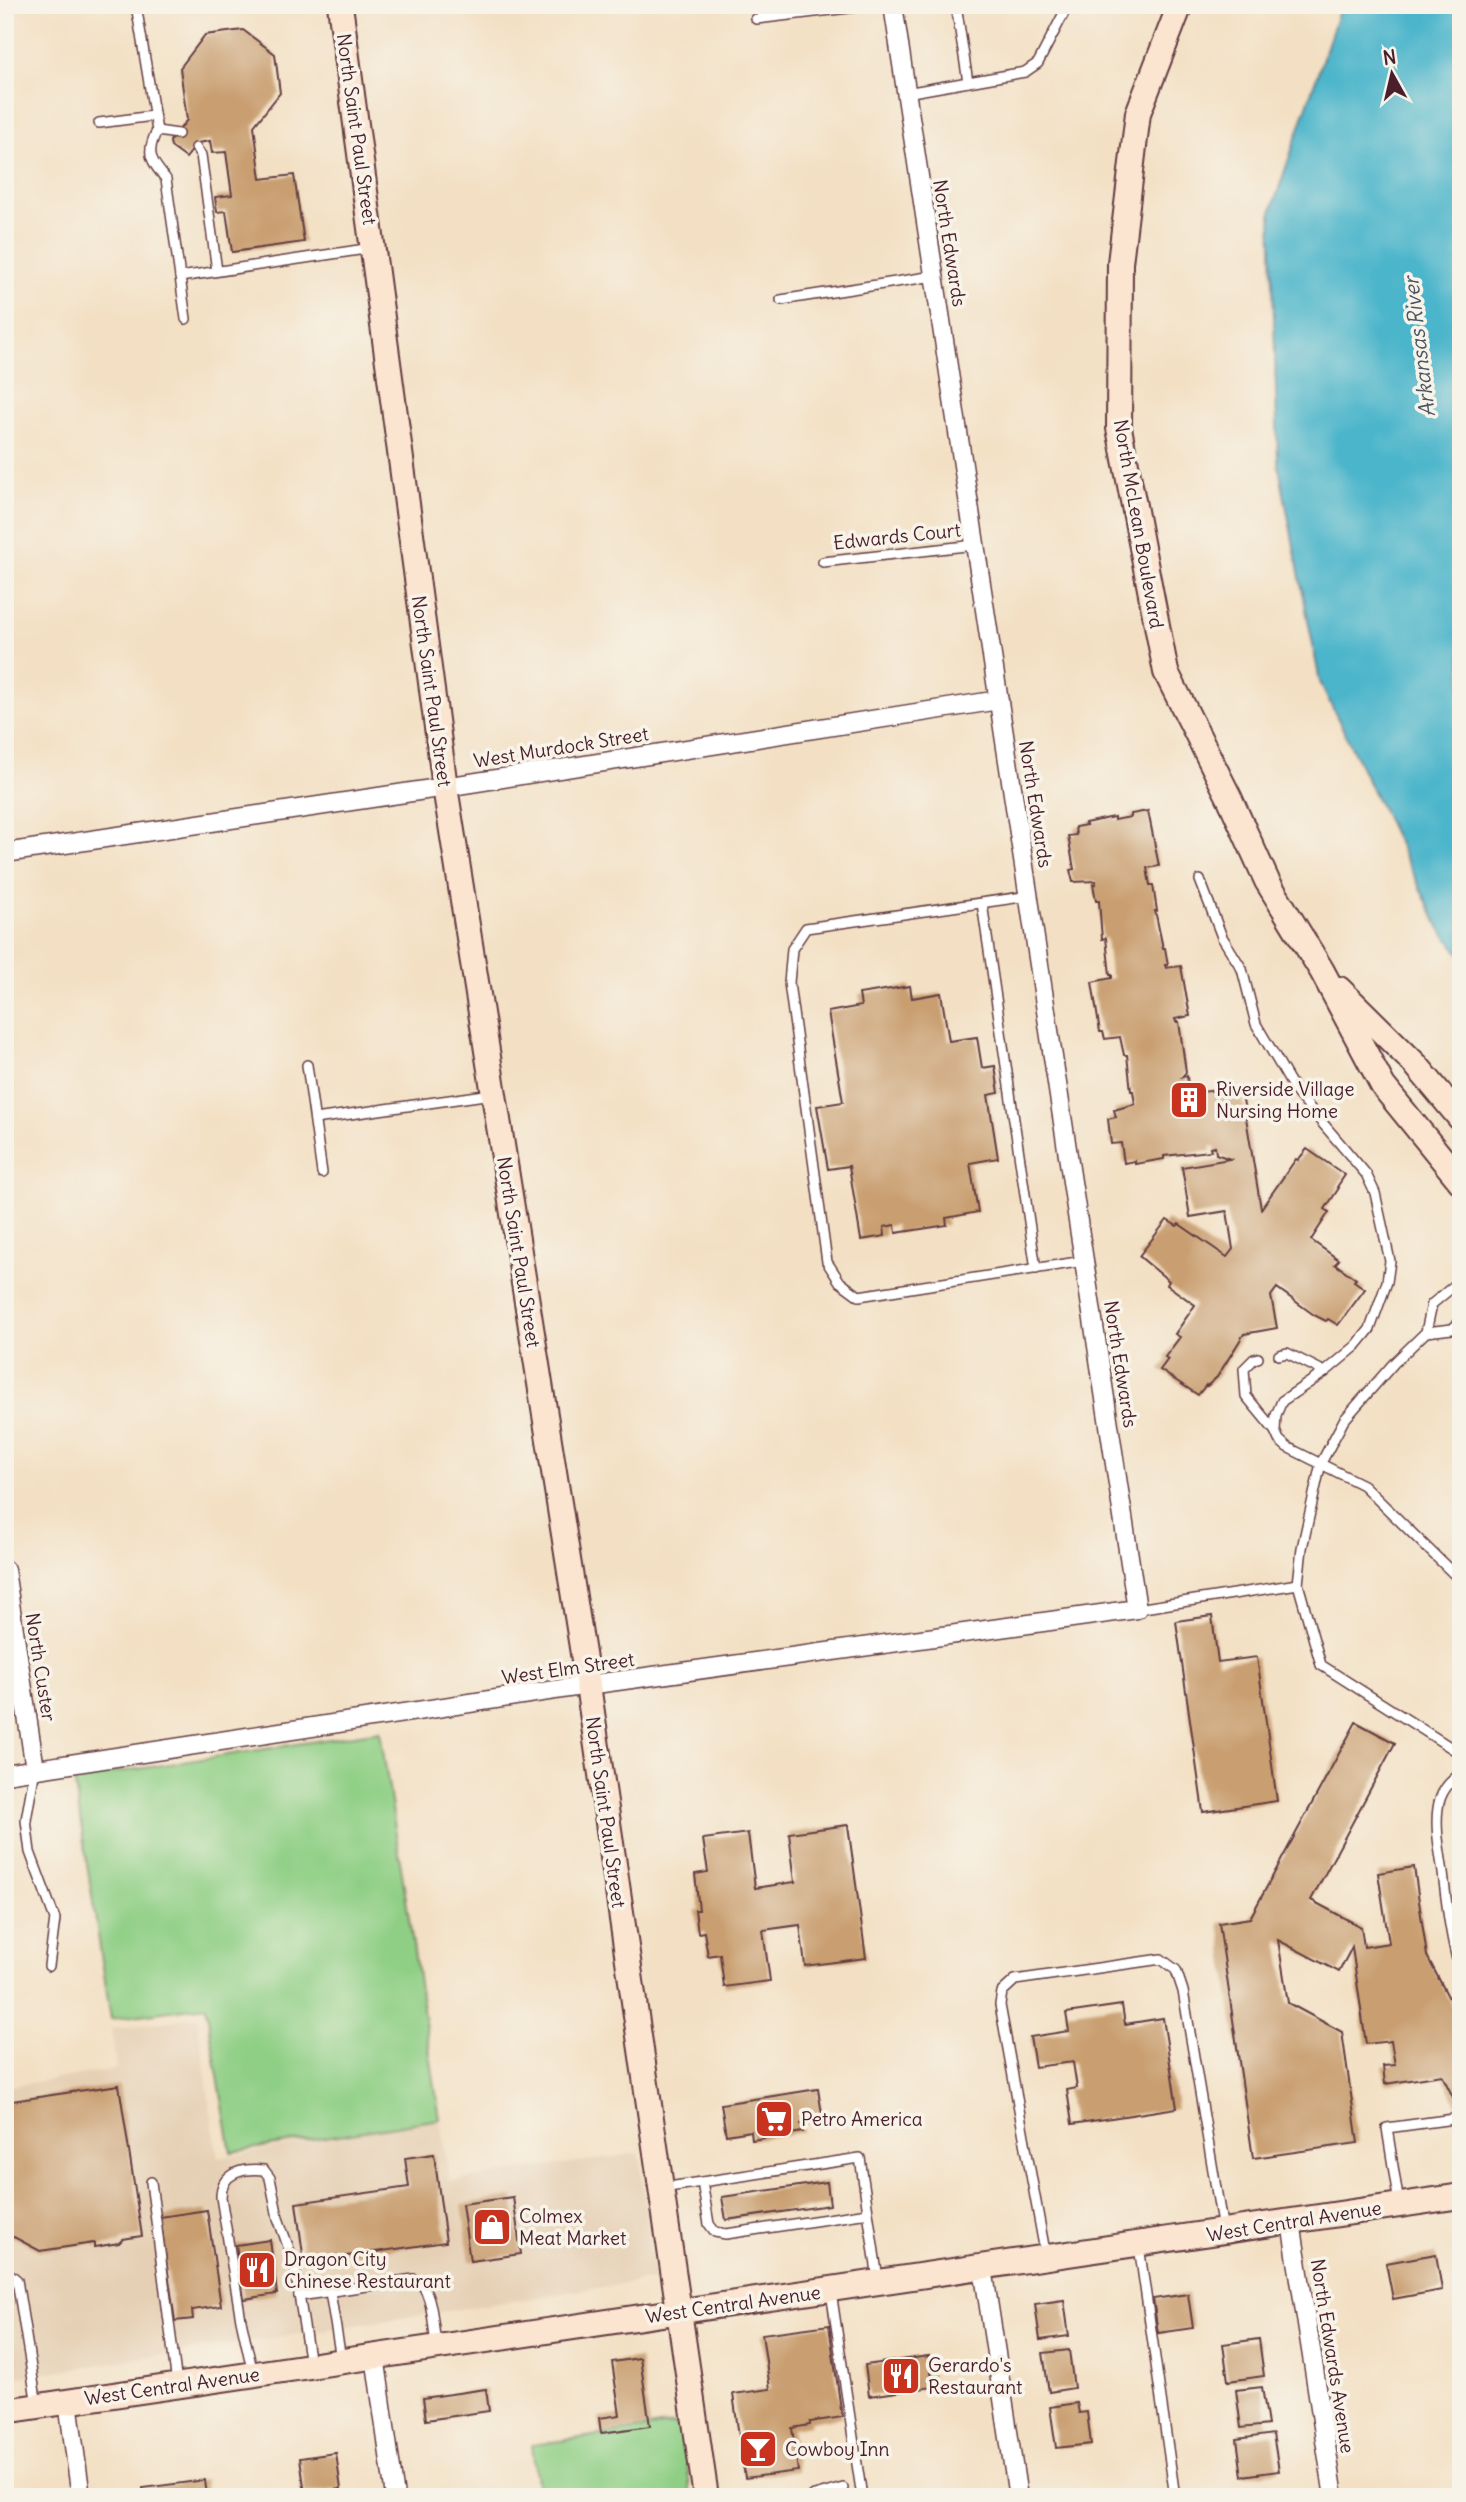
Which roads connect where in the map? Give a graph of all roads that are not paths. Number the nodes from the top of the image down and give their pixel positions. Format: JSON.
{"nodes":[{"id":1,"x":136,"y":5,"type":"edge"},
{"id":2,"x":340,"y":5,"type":"edge"},
{"id":3,"x":874,"y":5,"type":"edge"},
{"id":4,"x":893,"y":5,"type":"edge"},
{"id":5,"x":956,"y":5,"type":"edge"},
{"id":6,"x":1180,"y":5,"type":"edge"},
{"id":7,"x":1067,"y":7,"type":"edge"},
{"id":8,"x":756,"y":19,"type":"dead end"},
{"id":9,"x":968,"y":82,"type":"junction"},
{"id":10,"x":906,"y":93,"type":"junction"},
{"id":11,"x":153,"y":116,"type":"junction"},
{"id":12,"x":100,"y":123,"type":"dead end"},
{"id":13,"x":157,"y":131,"type":"junction"},
{"id":14,"x":178,"y":134,"type":"dead end"},
{"id":15,"x":196,"y":148,"type":"dead end"},
{"id":16,"x":372,"y":247,"type":"junction"},
{"id":17,"x":217,"y":271,"type":"junction"},
{"id":18,"x":934,"y":276,"type":"junction"},
{"id":19,"x":180,"y":277,"type":"junction"},
{"id":20,"x":781,"y":300,"type":"dead end"},
{"id":21,"x":186,"y":319,"type":"dead end"},
{"id":22,"x":975,"y":545,"type":"junction"},
{"id":23,"x":823,"y":562,"type":"dead end"},
{"id":24,"x":999,"y":700,"type":"junction"},
{"id":25,"x":445,"y":787,"type":"junction"},
{"id":26,"x":5,"y":853,"type":"edge"},
{"id":27,"x":1200,"y":880,"type":"dead end"},
{"id":28,"x":1029,"y":896,"type":"junction"},
{"id":29,"x":982,"y":903,"type":"junction"},
{"id":30,"x":1322,"y":971,"type":"junction"},
{"id":31,"x":307,"y":1065,"type":"dead end"},
{"id":32,"x":494,"y":1094,"type":"junction"},
{"id":33,"x":314,"y":1119,"type":"junction"},
{"id":34,"x":1461,"y":1119,"type":"edge"},
{"id":35,"x":323,"y":1173,"type":"dead end"},
{"id":36,"x":1461,"y":1182,"type":"edge"},
{"id":37,"x":1084,"y":1261,"type":"junction"},
{"id":38,"x":1036,"y":1269,"type":"junction"},
{"id":39,"x":1461,"y":1280,"type":"edge"},
{"id":40,"x":1461,"y":1321,"type":"edge"},
{"id":41,"x":1426,"y":1332,"type":"junction"},
{"id":42,"x":1279,"y":1355,"type":"dead end"},
{"id":43,"x":1258,"y":1358,"type":"dead end"},
{"id":44,"x":1325,"y":1372,"type":"junction"},
{"id":45,"x":1275,"y":1431,"type":"junction"},
{"id":46,"x":1321,"y":1463,"type":"junction"},
{"id":47,"x":5,"y":1570,"type":"edge"},
{"id":48,"x":1461,"y":1581,"type":"edge"},
{"id":49,"x":1298,"y":1584,"type":"junction"},
{"id":50,"x":1137,"y":1609,"type":"junction"},
{"id":51,"x":588,"y":1685,"type":"junction"},
{"id":52,"x":1461,"y":1754,"type":"edge"},
{"id":53,"x":35,"y":1769,"type":"junction"},
{"id":54,"x":1461,"y":1773,"type":"edge"},
{"id":55,"x":5,"y":1774,"type":"edge"},
{"id":56,"x":49,"y":1966,"type":"dead end"},
{"id":57,"x":1461,"y":1974,"type":"edge"},
{"id":58,"x":1461,"y":2118,"type":"edge"},
{"id":59,"x":151,"y":2182,"type":"dead end"},
{"id":60,"x":702,"y":2182,"type":"junction"},
{"id":61,"x":660,"y":2188,"type":"junction"},
{"id":62,"x":1461,"y":2196,"type":"edge"},
{"id":63,"x":1399,"y":2205,"type":"junction"},
{"id":64,"x":868,"y":2213,"type":"junction"},
{"id":65,"x":1291,"y":2222,"type":"junction"},
{"id":66,"x":1223,"y":2232,"type":"junction"},
{"id":67,"x":1139,"y":2245,"type":"junction"},
{"id":68,"x":1046,"y":2259,"type":"junction"},
{"id":69,"x":983,"y":2268,"type":"junction"},
{"id":70,"x":5,"y":2270,"type":"edge"},
{"id":71,"x":878,"y":2283,"type":"junction"},
{"id":72,"x":831,"y":2290,"type":"junction"},
{"id":73,"x":330,"y":2292,"type":"junction"},
{"id":74,"x":299,"y":2296,"type":"junction"},
{"id":75,"x":678,"y":2312,"type":"junction"},
{"id":76,"x":436,"y":2347,"type":"junction"},
{"id":77,"x":375,"y":2356,"type":"junction"},
{"id":78,"x":341,"y":2361,"type":"junction"},
{"id":79,"x":310,"y":2365,"type":"junction"},
{"id":80,"x":253,"y":2374,"type":"junction"},
{"id":81,"x":177,"y":2386,"type":"junction"},
{"id":82,"x":68,"y":2402,"type":"junction"},
{"id":83,"x":37,"y":2406,"type":"junction"},
{"id":84,"x":5,"y":2411,"type":"edge"},
{"id":85,"x":843,"y":2488,"type":"dead end"},
{"id":86,"x":81,"y":2497,"type":"edge"},
{"id":87,"x":395,"y":2497,"type":"edge"},
{"id":88,"x":706,"y":2497,"type":"edge"},
{"id":89,"x":811,"y":2497,"type":"edge"},
{"id":90,"x":862,"y":2497,"type":"edge"},
{"id":91,"x":1018,"y":2497,"type":"edge"},
{"id":92,"x":1175,"y":2497,"type":"edge"},
{"id":93,"x":1334,"y":2497,"type":"edge"}],
"edges":[{"from":1,"to":11,"type":"lane"},
{"from":2,"to":16,"type":"main road","name":"North Saint Paul Street"},
{"from":3,"to":8,"type":"lane"},
{"from":4,"to":10,"type":"street","name":"North Edwards"},
{"from":5,"to":9,"type":"lane"},
{"from":6,"to":30,"type":"main road","name":"North McLean Boulevard"},
{"from":7,"to":9,"type":"lane"},
{"from":9,"to":10,"type":"lane"},
{"from":10,"to":18,"type":"street","name":"North Edwards"},
{"from":11,"to":12,"type":"lane"},
{"from":11,"to":13,"type":"lane"},
{"from":13,"to":14,"type":"lane"},
{"from":13,"to":19,"type":"lane"},
{"from":15,"to":17,"type":"lane"},
{"from":16,"to":17,"type":"lane"},
{"from":16,"to":25,"type":"main road","name":"North Saint Paul Street"},
{"from":17,"to":19,"type":"lane"},
{"from":18,"to":20,"type":"lane"},
{"from":18,"to":22,"type":"street","name":"North Edwards"},
{"from":19,"to":21,"type":"lane"},
{"from":22,"to":23,"type":"lane","name":"Edwards Court"},
{"from":22,"to":24,"type":"street","name":"North Edwards"},
{"from":24,"to":25,"type":"street","name":"West Murdock Street"},
{"from":24,"to":28,"type":"street","name":"North Edwards"},
{"from":25,"to":26,"type":"street","name":"West Murdock Street"},
{"from":25,"to":32,"type":"main road","name":"North Saint Paul Street"},
{"from":27,"to":44,"type":"lane"},
{"from":28,"to":29,"type":"lane"},
{"from":28,"to":37,"type":"street","name":"North Edwards"},
{"from":29,"to":38,"type":"lane"},
{"from":29,"to":38,"type":"lane"},
{"from":30,"to":34,"type":"main road","name":"North McLean Boulevard"},
{"from":30,"to":36,"type":"main road","name":"North McLean Boulevard"},
{"from":31,"to":33,"type":"lane"},
{"from":32,"to":33,"type":"lane"},
{"from":32,"to":51,"type":"main road","name":"North Saint Paul Street"},
{"from":33,"to":35,"type":"lane"},
{"from":37,"to":38,"type":"lane"},
{"from":37,"to":50,"type":"street","name":"North Edwards"},
{"from":39,"to":41,"type":"lane"},
{"from":40,"to":41,"type":"lane"},
{"from":41,"to":46,"type":"lane"},
{"from":42,"to":44,"type":"lane"},
{"from":43,"to":45,"type":"lane"},
{"from":44,"to":45,"type":"lane"},
{"from":45,"to":46,"type":"lane"},
{"from":46,"to":48,"type":"lane"},
{"from":46,"to":49,"type":"lane"},
{"from":47,"to":53,"type":"street","name":"North Custer"},
{"from":49,"to":50,"type":"lane"},
{"from":49,"to":52,"type":"lane"},
{"from":50,"to":51,"type":"street","name":"West Elm Street"},
{"from":51,"to":53,"type":"street","name":"West Elm Street"},
{"from":51,"to":61,"type":"main road","name":"North Saint Paul Street"},
{"from":53,"to":55,"type":"street","name":"West Elm Street"},
{"from":53,"to":56,"type":"lane"},
{"from":54,"to":57,"type":"lane"},
{"from":58,"to":63,"type":"lane"},
{"from":59,"to":81,"type":"lane"},
{"from":60,"to":61,"type":"lane"},
{"from":60,"to":64,"type":"lane"},
{"from":60,"to":64,"type":"lane"},
{"from":61,"to":75,"type":"main road","name":"North Saint Paul Street"},
{"from":62,"to":63,"type":"main road","name":"West Central Avenue"},
{"from":63,"to":65,"type":"main road","name":"West Central Avenue"},
{"from":64,"to":71,"type":"lane"},
{"from":65,"to":66,"type":"main road","name":"West Central Avenue"},
{"from":65,"to":93,"type":"street","name":"North Edwards Avenue"},
{"from":66,"to":67,"type":"main road","name":"West Central Avenue"},
{"from":66,"to":68,"type":"lane"},
{"from":67,"to":68,"type":"main road","name":"West Central Avenue"},
{"from":67,"to":92,"type":"lane"},
{"from":68,"to":69,"type":"main road","name":"West Central Avenue"},
{"from":69,"to":71,"type":"main road","name":"West Central Avenue"},
{"from":69,"to":91,"type":"street"},
{"from":70,"to":83,"type":"lane"},
{"from":71,"to":72,"type":"main road","name":"West Central Avenue"},
{"from":72,"to":75,"type":"main road","name":"West Central Avenue"},
{"from":72,"to":90,"type":"lane"},
{"from":73,"to":74,"type":"lane"},
{"from":73,"to":76,"type":"lane"},
{"from":73,"to":78,"type":"lane"},
{"from":74,"to":79,"type":"lane"},
{"from":74,"to":80,"type":"lane"},
{"from":75,"to":76,"type":"main road","name":"West Central Avenue"},
{"from":75,"to":88,"type":"main road","name":"North Saint Paul Street"},
{"from":76,"to":77,"type":"main road","name":"West Central Avenue"},
{"from":77,"to":78,"type":"main road","name":"West Central Avenue"},
{"from":77,"to":87,"type":"street"},
{"from":78,"to":79,"type":"main road","name":"West Central Avenue"},
{"from":79,"to":80,"type":"main road","name":"West Central Avenue"},
{"from":80,"to":81,"type":"main road","name":"West Central Avenue"},
{"from":81,"to":82,"type":"main road","name":"West Central Avenue"},
{"from":82,"to":83,"type":"main road","name":"West Central Avenue"},
{"from":82,"to":86,"type":"street"},
{"from":83,"to":84,"type":"main road","name":"West Central Avenue"},
{"from":85,"to":89,"type":"lane"}]}
